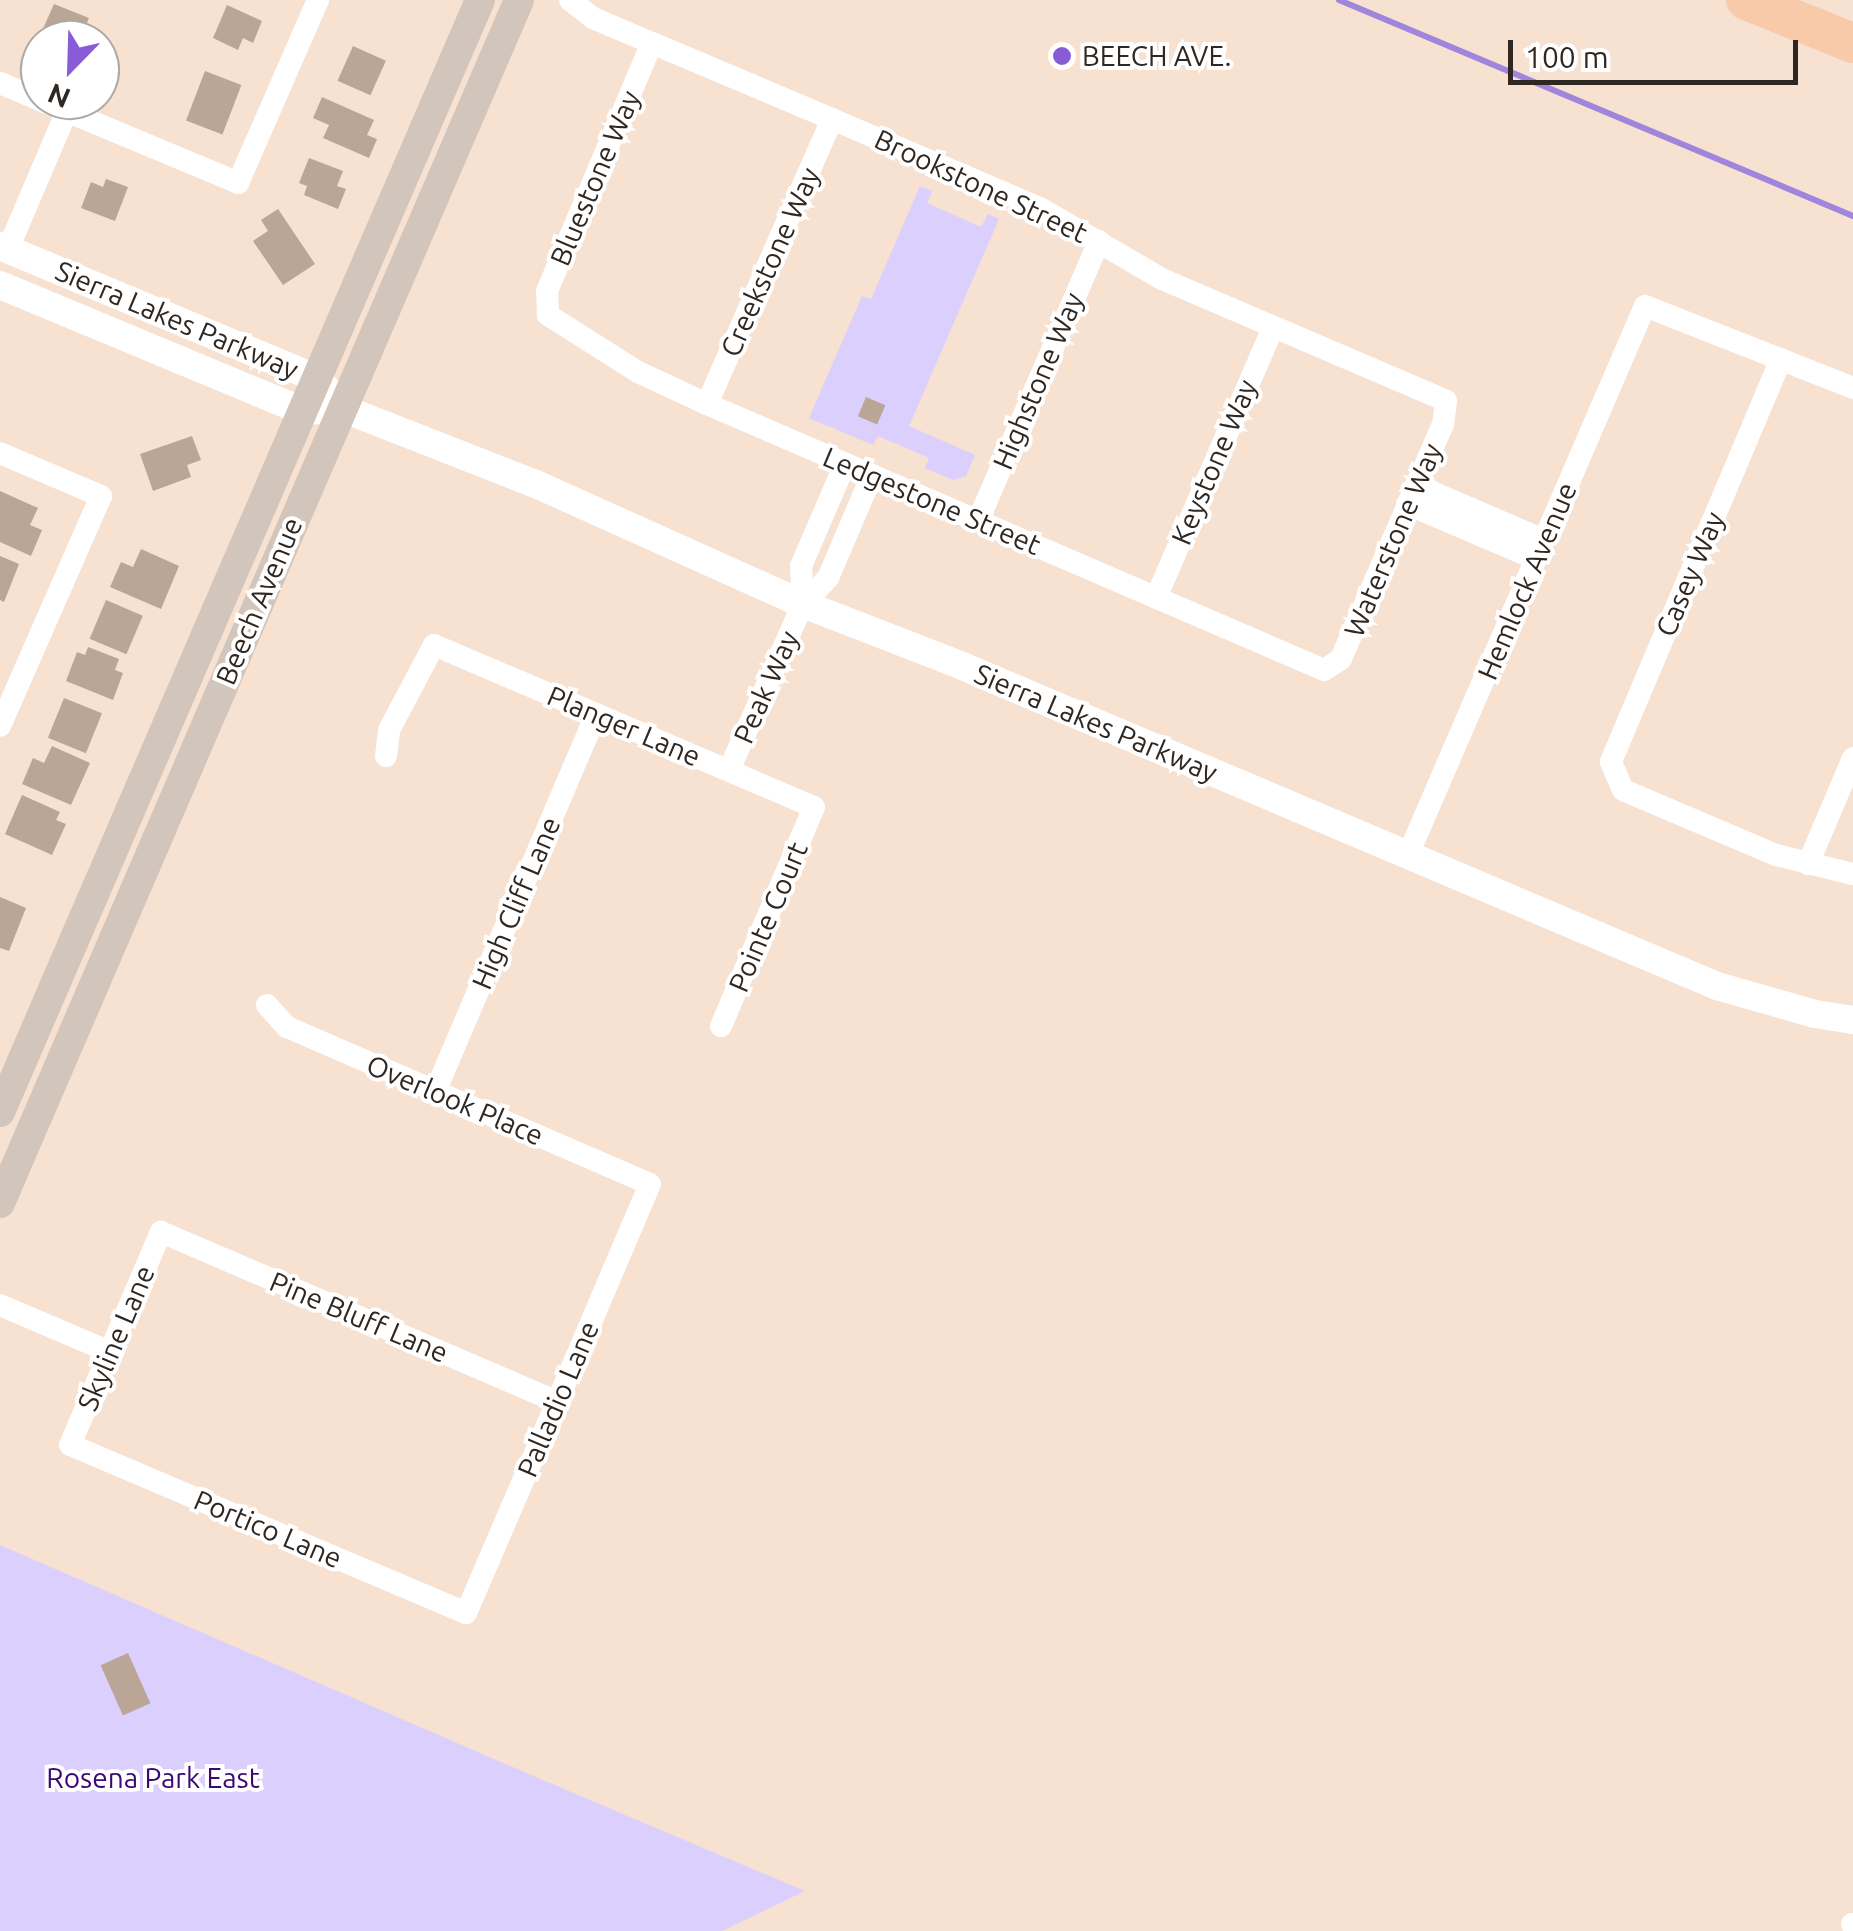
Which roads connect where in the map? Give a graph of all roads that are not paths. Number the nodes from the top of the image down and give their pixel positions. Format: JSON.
{"nodes":[{"id":1,"x":318,"y":0,"type":"edge"},
{"id":2,"x":480,"y":0,"type":"edge"},
{"id":3,"x":519,"y":0,"type":"edge"},
{"id":4,"x":570,"y":0,"type":"edge"},
{"id":5,"x":1746,"y":0,"type":"edge"},
{"id":6,"x":652,"y":43,"type":"junction"},
{"id":7,"x":1853,"y":43,"type":"edge"},
{"id":8,"x":832,"y":118,"type":"junction"},
{"id":9,"x":62,"y":120,"type":"edge"},
{"id":10,"x":88,"y":120,"type":"edge"},
{"id":11,"x":1099,"y":241,"type":"junction"},
{"id":12,"x":4,"y":247,"type":"edge"},
{"id":13,"x":0,"y":285,"type":"edge"},
{"id":14,"x":548,"y":315,"type":"joint"},
{"id":15,"x":1273,"y":327,"type":"junction"},
{"id":16,"x":1781,"y":359,"type":"junction"},
{"id":17,"x":318,"y":378,"type":"junction"},
{"id":18,"x":1853,"y":388,"type":"edge"},
{"id":19,"x":1446,"y":401,"type":"joint"},
{"id":20,"x":707,"y":404,"type":"junction"},
{"id":21,"x":344,"y":409,"type":"junction"},
{"id":22,"x":303,"y":411,"type":"junction"},
{"id":23,"x":0,"y":453,"type":"edge"},
{"id":24,"x":845,"y":464,"type":"junction"},
{"id":25,"x":872,"y":476,"type":"junction"},
{"id":26,"x":1412,"y":494,"type":"junction"},
{"id":27,"x":978,"y":521,"type":"junction"},
{"id":28,"x":1540,"y":550,"type":"junction"},
{"id":29,"x":1156,"y":598,"type":"junction"},
{"id":30,"x":803,"y":604,"type":"junction"},
{"id":31,"x":1324,"y":670,"type":"joint"},
{"id":32,"x":596,"y":714,"type":"junction"},
{"id":33,"x":0,"y":726,"type":"edge"},
{"id":34,"x":386,"y":756,"type":"dead end"},
{"id":35,"x":1853,"y":758,"type":"edge"},
{"id":36,"x":729,"y":770,"type":"junction"},
{"id":37,"x":814,"y":808,"type":"joint"},
{"id":38,"x":1408,"y":856,"type":"junction"},
{"id":39,"x":1808,"y":864,"type":"junction"},
{"id":40,"x":1853,"y":874,"type":"edge"},
{"id":41,"x":267,"y":1006,"type":"dead end"},
{"id":42,"x":1853,"y":1020,"type":"edge"},
{"id":43,"x":721,"y":1026,"type":"dead end"},
{"id":44,"x":436,"y":1092,"type":"junction"},
{"id":45,"x":0,"y":1112,"type":"edge"},
{"id":46,"x":650,"y":1184,"type":"joint"},
{"id":47,"x":0,"y":1203,"type":"edge"},
{"id":48,"x":161,"y":1232,"type":"joint"},
{"id":49,"x":0,"y":1305,"type":"edge"},
{"id":50,"x":110,"y":1352,"type":"junction"},
{"id":51,"x":557,"y":1402,"type":"junction"},
{"id":52,"x":70,"y":1445,"type":"joint"},
{"id":53,"x":466,"y":1613,"type":"joint"}],
"edges":[{"from":1,"to":10,"type":"street"},
{"from":2,"to":17,"type":"main road","name":"Beech Avenue"},
{"from":3,"to":21,"type":"main road","name":"Beech Avenue"},
{"from":4,"to":6,"type":"street","name":"Brookstone Street"},
{"from":5,"to":7,"type":"highway"},
{"from":6,"to":8,"type":"street","name":"Brookstone Street"},
{"from":6,"to":14,"type":"street","name":"Bluestone Way"},
{"from":8,"to":11,"type":"street","name":"Brookstone Street"},
{"from":8,"to":20,"type":"street","name":"Creekstone Way"},
{"from":9,"to":12,"type":"street"},
{"from":11,"to":15,"type":"street","name":"Brookstone Street"},
{"from":11,"to":27,"type":"street","name":"Highstone Way"},
{"from":12,"to":17,"type":"street","name":"Sierra Lakes Parkway"},
{"from":13,"to":22,"type":"street","name":"Sierra Lakes Parkway"},
{"from":14,"to":20,"type":"street","name":"Ledgestone Street"},
{"from":15,"to":19,"type":"street","name":"Brookstone Street"},
{"from":15,"to":29,"type":"street","name":"Keystone Way"},
{"from":16,"to":18,"type":"street"},
{"from":16,"to":28,"type":"street","name":"Hemlock Avenue"},
{"from":16,"to":39,"type":"street","name":"Casey Way"},
{"from":17,"to":21,"type":"street","name":"Sierra Lakes Parkway"},
{"from":17,"to":22,"type":"main road","name":"Beech Avenue"},
{"from":19,"to":26,"type":"street","name":"Waterstone Way"},
{"from":20,"to":24,"type":"street","name":"Ledgestone Street"},
{"from":21,"to":22,"type":"street","name":"Sierra Lakes Parkway"},
{"from":21,"to":30,"type":"street","name":"Sierra Lakes Parkway"},
{"from":21,"to":47,"type":"main road","name":"Beech Avenue"},
{"from":22,"to":45,"type":"main road","name":"Beech Avenue"},
{"from":23,"to":33,"type":"street"},
{"from":24,"to":25,"type":"street","name":"Ledgestone Street"},
{"from":24,"to":30,"type":"street","name":"Peak Way"},
{"from":25,"to":27,"type":"street","name":"Ledgestone Street"},
{"from":25,"to":30,"type":"street","name":"Peak Way"},
{"from":26,"to":28,"type":"street"},
{"from":26,"to":31,"type":"street","name":"Waterstone Way"},
{"from":27,"to":29,"type":"street","name":"Ledgestone Street"},
{"from":28,"to":38,"type":"street","name":"Hemlock Avenue"},
{"from":29,"to":31,"type":"street","name":"Ledgestone Street"},
{"from":30,"to":36,"type":"street","name":"Peak Way"},
{"from":30,"to":38,"type":"street","name":"Sierra Lakes Parkway"},
{"from":32,"to":34,"type":"street","name":"Planger Lane"},
{"from":32,"to":36,"type":"street","name":"Planger Lane"},
{"from":32,"to":44,"type":"street","name":"High Cliff Lane"},
{"from":35,"to":39,"type":"street"},
{"from":36,"to":37,"type":"street","name":"Planger Lane"},
{"from":37,"to":43,"type":"street","name":"Pointe Court"},
{"from":38,"to":42,"type":"street","name":"Sierra Lakes Parkway"},
{"from":39,"to":40,"type":"street"},
{"from":41,"to":44,"type":"street","name":"Overlook Place"},
{"from":44,"to":46,"type":"street","name":"Overlook Place"},
{"from":46,"to":51,"type":"street","name":"Palladio Lane"},
{"from":48,"to":50,"type":"street","name":"Skyline Lane"},
{"from":48,"to":51,"type":"street","name":"Pine Bluff Lane"},
{"from":49,"to":50,"type":"street"},
{"from":50,"to":52,"type":"street","name":"Skyline Lane"},
{"from":51,"to":53,"type":"street","name":"Palladio Lane"},
{"from":52,"to":53,"type":"street","name":"Portico Lane"}]}
